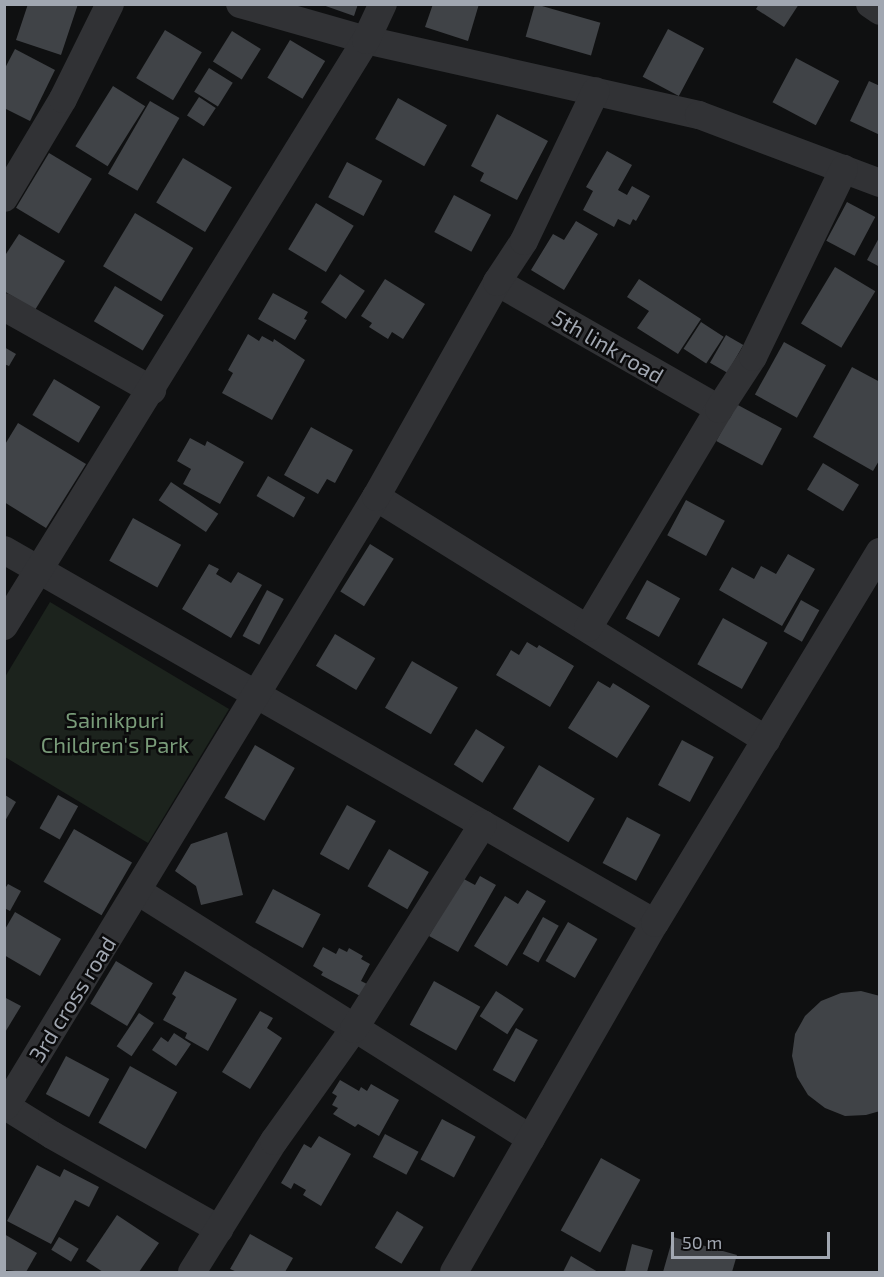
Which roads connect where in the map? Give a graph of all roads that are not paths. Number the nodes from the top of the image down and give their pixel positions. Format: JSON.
{"nodes":[{"id":1,"x":110,"y":4,"type":"edge"},
{"id":2,"x":240,"y":4,"type":"edge"},
{"id":3,"x":383,"y":4,"type":"edge"},
{"id":4,"x":870,"y":4,"type":"edge"},
{"id":5,"x":879,"y":11,"type":"edge"},
{"id":6,"x":366,"y":40,"type":"junction"},
{"id":7,"x":596,"y":91,"type":"junction"},
{"id":8,"x":844,"y":169,"type":"junction"},
{"id":9,"x":879,"y":183,"type":"edge"},
{"id":10,"x":4,"y":198,"type":"edge"},
{"id":11,"x":497,"y":282,"type":"junction"},
{"id":12,"x":4,"y":307,"type":"edge"},
{"id":13,"x":152,"y":390,"type":"junction"},
{"id":14,"x":719,"y":409,"type":"junction"},
{"id":15,"x":376,"y":497,"type":"junction"},
{"id":16,"x":4,"y":550,"type":"edge"},
{"id":17,"x":876,"y":564,"type":"edge"},
{"id":18,"x":38,"y":570,"type":"junction"},
{"id":19,"x":4,"y":626,"type":"edge"},
{"id":20,"x":588,"y":628,"type":"junction"},
{"id":21,"x":257,"y":693,"type":"junction"},
{"id":22,"x":766,"y":740,"type":"junction"},
{"id":23,"x":483,"y":824,"type":"junction"},
{"id":24,"x":139,"y":892,"type":"junction"},
{"id":25,"x":655,"y":923,"type":"junction"},
{"id":26,"x":354,"y":1029,"type":"junction"},
{"id":27,"x":5,"y":1105,"type":"edge"},
{"id":28,"x":531,"y":1139,"type":"junction"},
{"id":29,"x":219,"y":1229,"type":"junction"},
{"id":30,"x":192,"y":1272,"type":"edge"},
{"id":31,"x":454,"y":1272,"type":"edge"}],
"edges":[{"from":1,"to":10,"type":"street"},
{"from":2,"to":6,"type":"street"},
{"from":3,"to":6,"type":"street"},
{"from":4,"to":5,"type":"street"},
{"from":6,"to":7,"type":"street"},
{"from":6,"to":13,"type":"street"},
{"from":7,"to":8,"type":"street"},
{"from":7,"to":11,"type":"street","name":"3rd cross road"},
{"from":8,"to":9,"type":"street"},
{"from":8,"to":14,"type":"street"},
{"from":11,"to":14,"type":"street","name":"5th link road"},
{"from":11,"to":15,"type":"street","name":"3rd cross road"},
{"from":12,"to":13,"type":"street"},
{"from":13,"to":18,"type":"street"},
{"from":14,"to":20,"type":"street"},
{"from":15,"to":20,"type":"street"},
{"from":15,"to":21,"type":"street","name":"3rd cross road"},
{"from":16,"to":18,"type":"street"},
{"from":17,"to":22,"type":"street"},
{"from":18,"to":19,"type":"street"},
{"from":18,"to":21,"type":"street"},
{"from":20,"to":22,"type":"street"},
{"from":21,"to":23,"type":"street"},
{"from":21,"to":24,"type":"street","name":"3rd cross road"},
{"from":22,"to":25,"type":"street"},
{"from":23,"to":25,"type":"street"},
{"from":23,"to":26,"type":"street"},
{"from":24,"to":26,"type":"street"},
{"from":24,"to":27,"type":"street","name":"3rd cross road"},
{"from":25,"to":28,"type":"street"},
{"from":26,"to":28,"type":"street"},
{"from":26,"to":29,"type":"street"},
{"from":27,"to":29,"type":"street"},
{"from":28,"to":31,"type":"street"},
{"from":29,"to":30,"type":"street"}]}
